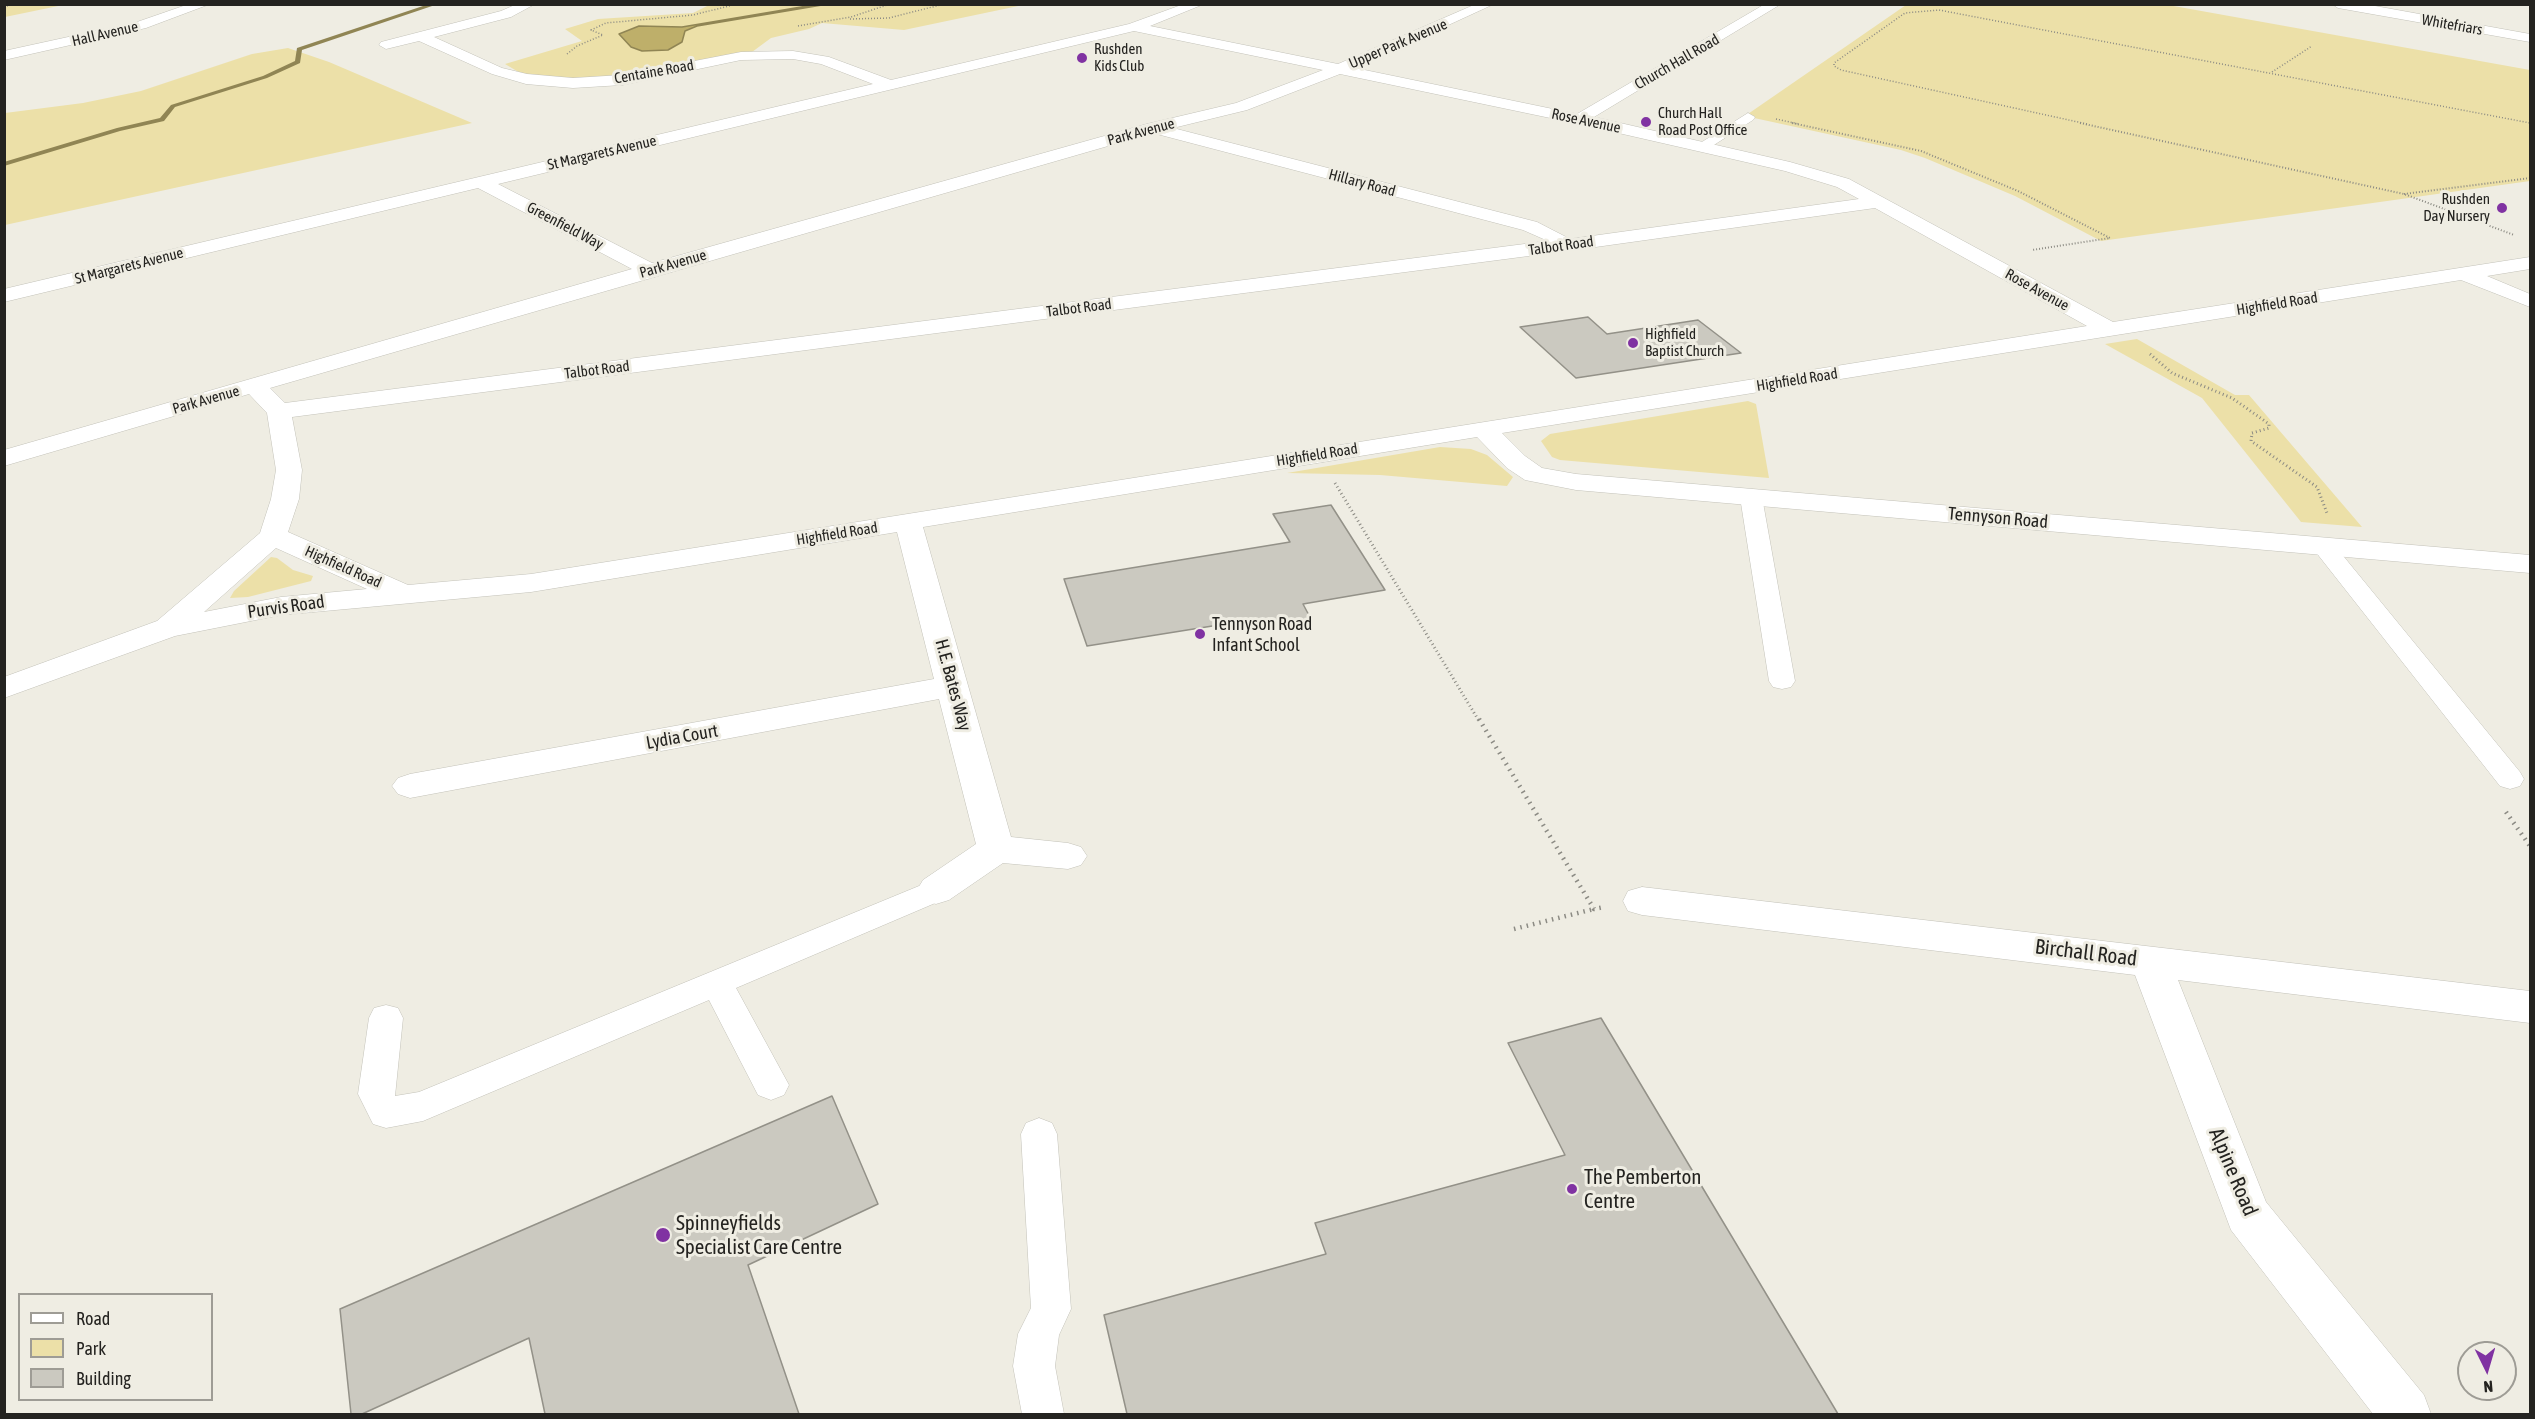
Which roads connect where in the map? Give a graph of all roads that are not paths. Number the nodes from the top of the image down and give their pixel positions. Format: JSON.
{"nodes":[{"id":1,"x":204,"y":4,"type":"edge"},
{"id":2,"x":530,"y":4,"type":"edge"},
{"id":3,"x":1198,"y":4,"type":"edge"},
{"id":4,"x":1488,"y":4,"type":"edge"},
{"id":5,"x":1775,"y":4,"type":"edge"},
{"id":6,"x":2338,"y":4,"type":"edge"},
{"id":7,"x":1133,"y":27,"type":"junction"},
{"id":8,"x":422,"y":37,"type":"junction"},
{"id":9,"x":2530,"y":38,"type":"edge"},
{"id":10,"x":386,"y":45,"type":"dead end"},
{"id":11,"x":4,"y":56,"type":"edge"},
{"id":12,"x":1340,"y":69,"type":"junction"},
{"id":13,"x":890,"y":84,"type":"junction"},
{"id":14,"x":1749,"y":117,"type":"road end"},
{"id":15,"x":1579,"y":119,"type":"junction"},
{"id":16,"x":1153,"y":128,"type":"junction"},
{"id":17,"x":1701,"y":147,"type":"junction"},
{"id":18,"x":480,"y":182,"type":"junction"},
{"id":19,"x":1879,"y":202,"type":"junction"},
{"id":20,"x":1567,"y":245,"type":"junction"},
{"id":21,"x":2530,"y":263,"type":"edge"},
{"id":22,"x":650,"y":270,"type":"junction"},
{"id":23,"x":2464,"y":274,"type":"junction"},
{"id":24,"x":4,"y":296,"type":"edge"},
{"id":25,"x":2530,"y":301,"type":"edge"},
{"id":26,"x":2112,"y":331,"type":"junction"},
{"id":27,"x":255,"y":386,"type":"junction"},
{"id":28,"x":279,"y":411,"type":"junction"},
{"id":29,"x":1483,"y":429,"type":"junction"},
{"id":30,"x":4,"y":458,"type":"edge"},
{"id":31,"x":1751,"y":497,"type":"junction"},
{"id":32,"x":908,"y":522,"type":"junction"},
{"id":33,"x":273,"y":536,"type":"junction"},
{"id":34,"x":2323,"y":546,"type":"junction"},
{"id":35,"x":2530,"y":564,"type":"edge"},
{"id":36,"x":404,"y":594,"type":"junction"},
{"id":37,"x":168,"y":628,"type":"junction"},
{"id":38,"x":1782,"y":681,"type":"dead end"},
{"id":39,"x":953,"y":686,"type":"junction"},
{"id":40,"x":4,"y":688,"type":"edge"},
{"id":41,"x":2510,"y":779,"type":"dead end"},
{"id":42,"x":410,"y":786,"type":"dead end"},
{"id":43,"x":996,"y":849,"type":"junction"},
{"id":44,"x":1068,"y":856,"type":"dead end"},
{"id":45,"x":936,"y":890,"type":"joint"},
{"id":46,"x":1642,"y":902,"type":"road end"},
{"id":47,"x":2150,"y":961,"type":"junction"},
{"id":48,"x":716,"y":982,"type":"junction"},
{"id":49,"x":2530,"y":1007,"type":"edge"},
{"id":50,"x":386,"y":1018,"type":"dead end"},
{"id":51,"x":771,"y":1085,"type":"dead end"},
{"id":52,"x":1039,"y":1134,"type":"dead end"},
{"id":53,"x":1043,"y":1414,"type":"edge"},
{"id":54,"x":2405,"y":1414,"type":"edge"}],
"edges":[{"from":1,"to":11,"type":"street","name":"Hall Avenue"},
{"from":2,"to":8,"type":"street"},
{"from":3,"to":7,"type":"street","name":"St Margarets Avenue"},
{"from":4,"to":12,"type":"street","name":"Upper Park Avenue"},
{"from":5,"to":15,"type":"street","name":"Church Hall Road"},
{"from":6,"to":9,"type":"street","name":"Whitefriars"},
{"from":7,"to":12,"type":"street","name":"Rose Avenue"},
{"from":7,"to":13,"type":"street","name":"St Margarets Avenue"},
{"from":8,"to":10,"type":"street"},
{"from":8,"to":13,"type":"street","name":"Centaine Road"},
{"from":12,"to":15,"type":"street","name":"Rose Avenue"},
{"from":12,"to":16,"type":"street","name":"Park Avenue"},
{"from":13,"to":18,"type":"street","name":"St Margarets Avenue"},
{"from":14,"to":17,"type":"lane"},
{"from":15,"to":17,"type":"street","name":"Rose Avenue"},
{"from":16,"to":20,"type":"street","name":"Hillary Road"},
{"from":16,"to":22,"type":"street","name":"Park Avenue"},
{"from":17,"to":19,"type":"street","name":"Rose Avenue"},
{"from":18,"to":22,"type":"street","name":"Greenfield Way"},
{"from":18,"to":24,"type":"street","name":"St Margarets Avenue"},
{"from":19,"to":20,"type":"street","name":"Talbot Road"},
{"from":19,"to":26,"type":"street","name":"Rose Avenue"},
{"from":20,"to":28,"type":"street","name":"Talbot Road"},
{"from":21,"to":23,"type":"street","name":"Highfield Road"},
{"from":22,"to":27,"type":"street","name":"Park Avenue"},
{"from":23,"to":25,"type":"street"},
{"from":23,"to":26,"type":"street","name":"Highfield Road"},
{"from":26,"to":29,"type":"street","name":"Highfield Road"},
{"from":27,"to":28,"type":"street"},
{"from":27,"to":30,"type":"street","name":"Park Avenue"},
{"from":28,"to":33,"type":"street"},
{"from":29,"to":31,"type":"street","name":"Tennyson Road"},
{"from":29,"to":32,"type":"street","name":"Highfield Road"},
{"from":31,"to":34,"type":"street","name":"Tennyson Road"},
{"from":31,"to":38,"type":"lane"},
{"from":32,"to":36,"type":"street","name":"Highfield Road"},
{"from":32,"to":39,"type":"street","name":"H.E. Bates Way"},
{"from":33,"to":36,"type":"street","name":"Highfield Road"},
{"from":33,"to":37,"type":"street","name":"Purvis Road"},
{"from":34,"to":35,"type":"street","name":"Tennyson Road"},
{"from":34,"to":41,"type":"lane"},
{"from":36,"to":37,"type":"street","name":"Purvis Road"},
{"from":37,"to":40,"type":"street","name":"Purvis Road"},
{"from":39,"to":42,"type":"street","name":"Lydia Court"},
{"from":39,"to":43,"type":"street","name":"H.E. Bates Way"},
{"from":43,"to":44,"type":"street"},
{"from":43,"to":45,"type":"street"},
{"from":45,"to":48,"type":"lane"},
{"from":46,"to":47,"type":"street","name":"Birchall Road"},
{"from":47,"to":49,"type":"street","name":"Birchall Road"},
{"from":47,"to":54,"type":"street","name":"Alpine Road"},
{"from":48,"to":50,"type":"lane"},
{"from":48,"to":51,"type":"lane"},
{"from":52,"to":53,"type":"lane"}]}
